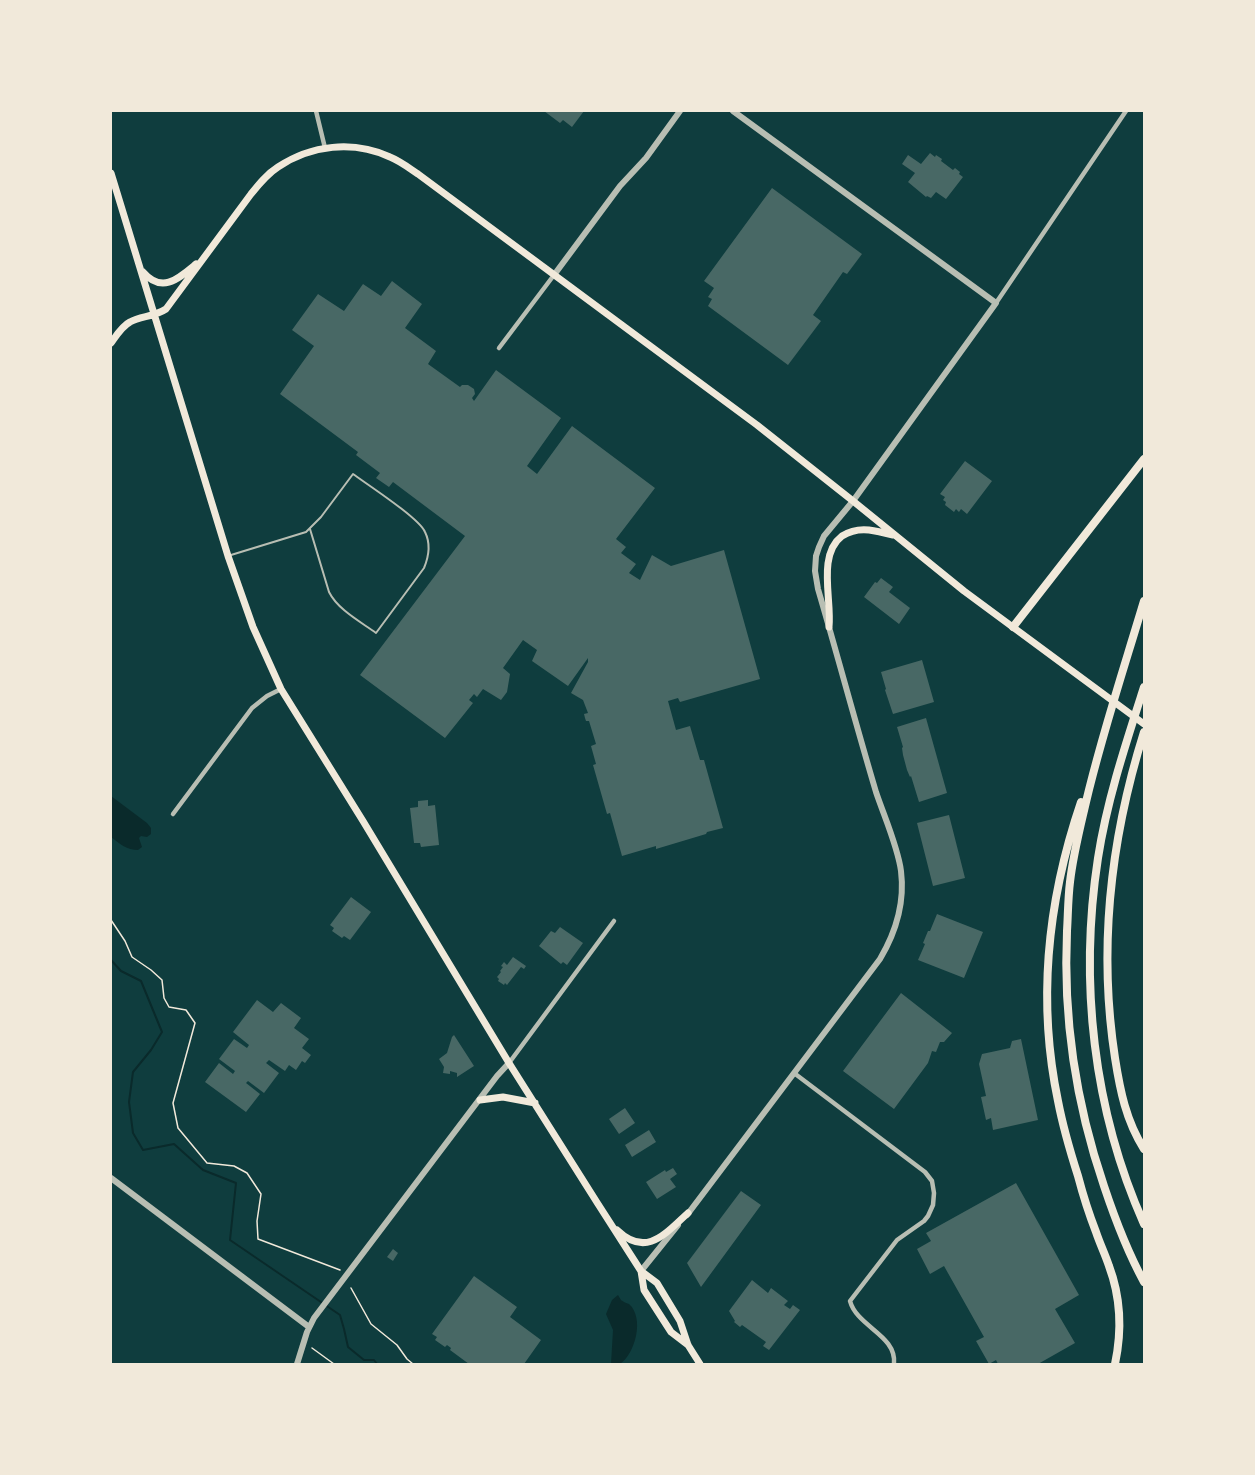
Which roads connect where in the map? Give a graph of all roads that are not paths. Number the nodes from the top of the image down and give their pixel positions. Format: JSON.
{"nodes":[{"id":1,"x":316,"y":111,"type":"edge"},
{"id":2,"x":680,"y":111,"type":"edge"},
{"id":3,"x":733,"y":111,"type":"edge"},
{"id":4,"x":1126,"y":111,"type":"edge"},
{"id":5,"x":324,"y":148,"type":"junction"},
{"id":6,"x":111,"y":173,"type":"edge"},
{"id":7,"x":209,"y":252,"type":"junction"},
{"id":8,"x":141,"y":271,"type":"junction"},
{"id":9,"x":554,"y":275,"type":"junction"},
{"id":10,"x":996,"y":303,"type":"junction"},
{"id":11,"x":155,"y":315,"type":"junction"},
{"id":12,"x":111,"y":343,"type":"edge"},
{"id":13,"x":499,"y":348,"type":"dead end"},
{"id":14,"x":1144,"y":459,"type":"edge"},
{"id":15,"x":853,"y":501,"type":"junction"},
{"id":16,"x":310,"y":529,"type":"junction"},
{"id":17,"x":896,"y":536,"type":"junction"},
{"id":18,"x":228,"y":556,"type":"junction"},
{"id":19,"x":1144,"y":601,"type":"edge"},
{"id":20,"x":829,"y":627,"type":"junction"},
{"id":21,"x":1014,"y":627,"type":"junction"},
{"id":22,"x":1144,"y":687,"type":"edge"},
{"id":23,"x":282,"y":689,"type":"junction"},
{"id":24,"x":1144,"y":724,"type":"edge"},
{"id":25,"x":1144,"y":732,"type":"edge"},
{"id":26,"x":1098,"y":753,"type":"junction"},
{"id":27,"x":172,"y":814,"type":"dead end"},
{"id":28,"x":614,"y":921,"type":"dead end"},
{"id":29,"x":509,"y":1063,"type":"junction"},
{"id":30,"x":794,"y":1073,"type":"junction"},
{"id":31,"x":480,"y":1100,"type":"junction"},
{"id":32,"x":535,"y":1102,"type":"junction"},
{"id":33,"x":1144,"y":1149,"type":"edge"},
{"id":34,"x":111,"y":1178,"type":"edge"},
{"id":35,"x":688,"y":1214,"type":"junction"},
{"id":36,"x":608,"y":1220,"type":"junction"},
{"id":37,"x":1144,"y":1224,"type":"edge"},
{"id":38,"x":641,"y":1271,"type":"junction"},
{"id":39,"x":1144,"y":1282,"type":"edge"},
{"id":40,"x":309,"y":1327,"type":"junction"},
{"id":41,"x":688,"y":1345,"type":"junction"},
{"id":42,"x":297,"y":1364,"type":"edge"},
{"id":43,"x":699,"y":1364,"type":"edge"},
{"id":44,"x":894,"y":1364,"type":"edge"},
{"id":45,"x":1115,"y":1364,"type":"edge"}],
"edges":[{"from":1,"to":5,"type":"street"},
{"from":2,"to":9,"type":"street"},
{"from":3,"to":10,"type":"street"},
{"from":4,"to":10,"type":"street"},
{"from":5,"to":7,"type":"main road"},
{"from":5,"to":9,"type":"main road"},
{"from":6,"to":8,"type":"main road"},
{"from":7,"to":8,"type":"main road"},
{"from":7,"to":11,"type":"main road"},
{"from":8,"to":11,"type":"main road"},
{"from":9,"to":13,"type":"street"},
{"from":9,"to":15,"type":"main road"},
{"from":10,"to":15,"type":"street"},
{"from":11,"to":12,"type":"main road"},
{"from":11,"to":18,"type":"main road"},
{"from":14,"to":21,"type":"highway"},
{"from":15,"to":17,"type":"main road"},
{"from":15,"to":20,"type":"street"},
{"from":16,"to":16,"type":"lane"},
{"from":16,"to":18,"type":"lane"},
{"from":17,"to":20,"type":"main road"},
{"from":17,"to":21,"type":"main road"},
{"from":18,"to":23,"type":"main road"},
{"from":19,"to":26,"type":"highway"},
{"from":20,"to":30,"type":"street"},
{"from":21,"to":24,"type":"main road"},
{"from":22,"to":37,"type":"highway"},
{"from":23,"to":27,"type":"street"},
{"from":23,"to":29,"type":"main road"},
{"from":25,"to":33,"type":"highway"},
{"from":26,"to":39,"type":"highway"},
{"from":26,"to":45,"type":"highway"},
{"from":28,"to":29,"type":"street"},
{"from":29,"to":31,"type":"street"},
{"from":29,"to":32,"type":"main road"},
{"from":30,"to":35,"type":"street"},
{"from":30,"to":44,"type":"street"},
{"from":31,"to":32,"type":"main road"},
{"from":31,"to":40,"type":"street"},
{"from":32,"to":36,"type":"main road"},
{"from":34,"to":40,"type":"street"},
{"from":35,"to":36,"type":"main road"},
{"from":35,"to":38,"type":"street"},
{"from":36,"to":38,"type":"main road"},
{"from":38,"to":41,"type":"main road"},
{"from":38,"to":41,"type":"main road"},
{"from":40,"to":42,"type":"street"},
{"from":41,"to":43,"type":"main road"}]}
